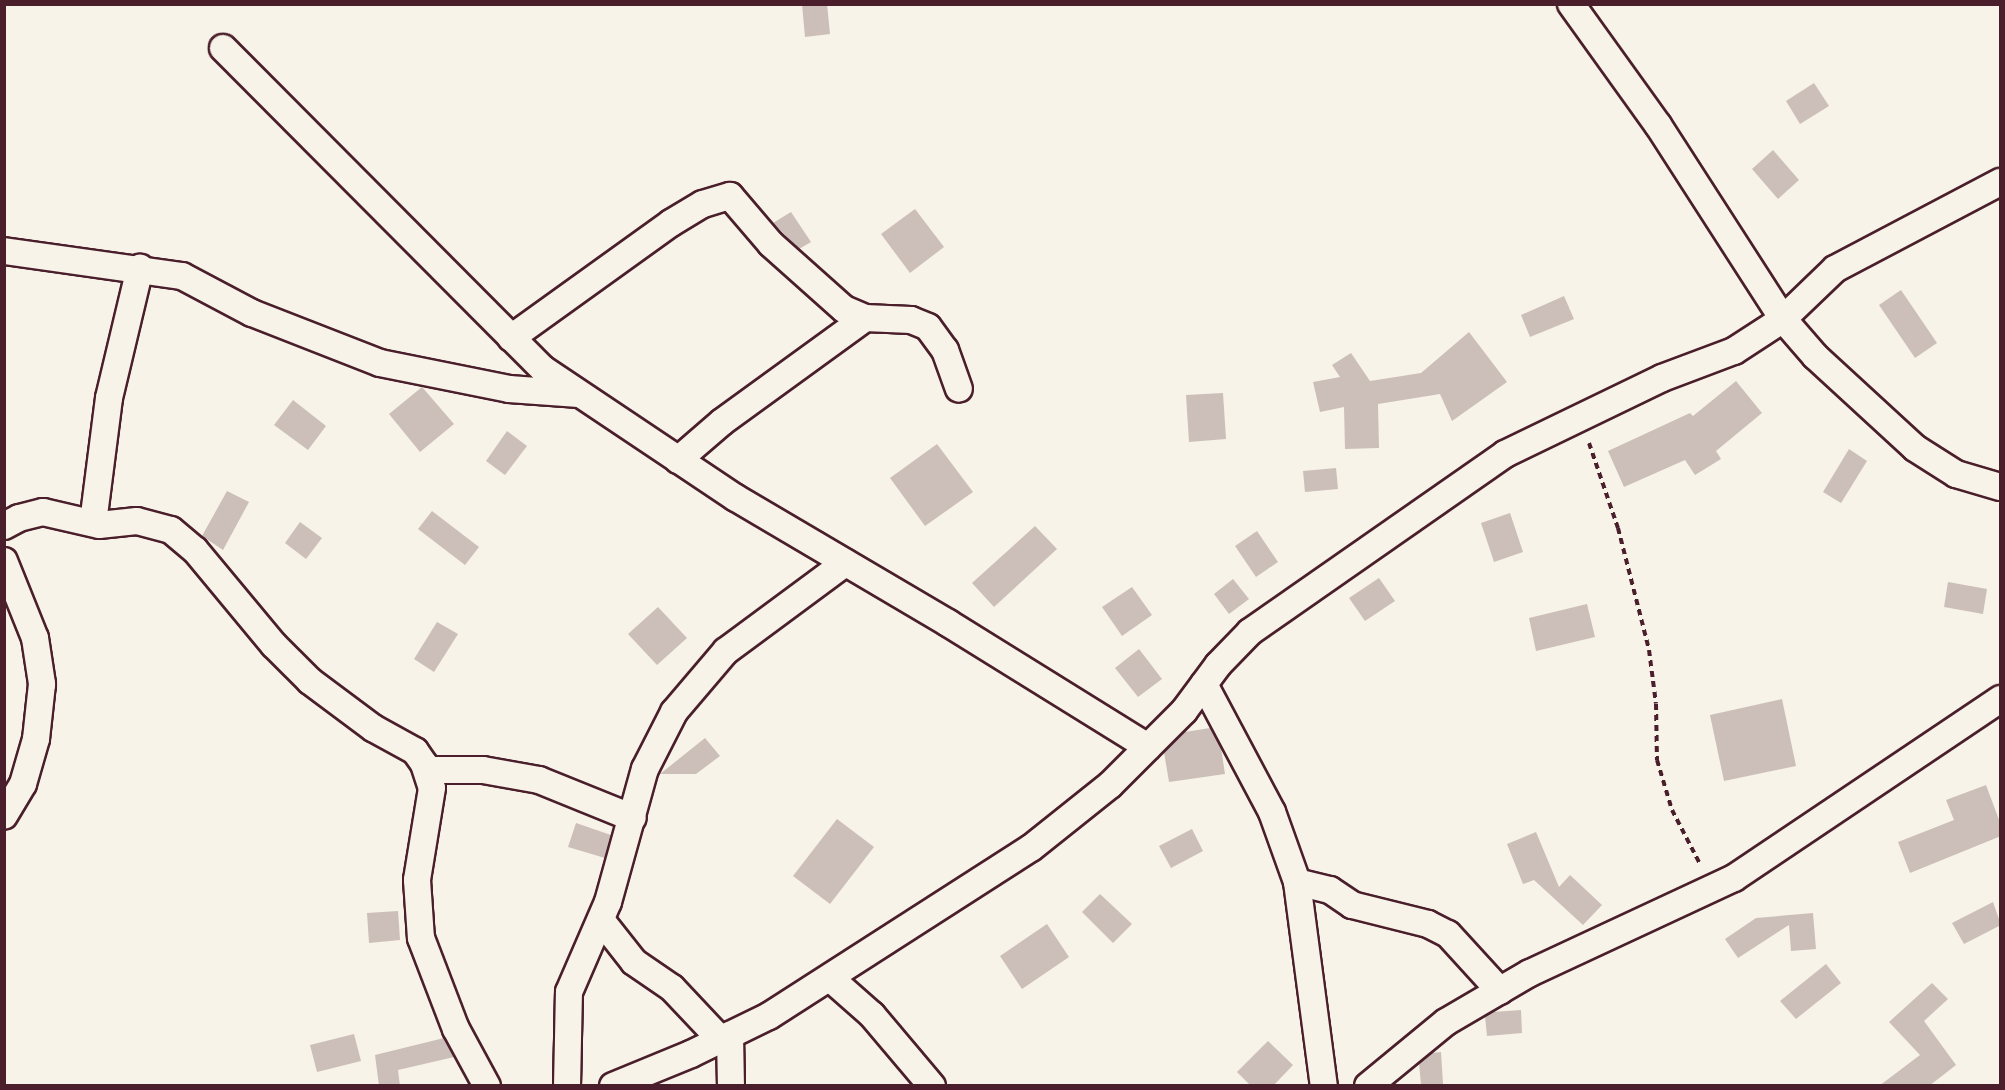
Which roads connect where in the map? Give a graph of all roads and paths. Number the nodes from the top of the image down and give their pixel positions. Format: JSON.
{"nodes":[{"id":1,"x":1571,"y":4,"type":"edge"},
{"id":2,"x":223,"y":48,"type":"dead end"},
{"id":3,"x":2001,"y":182,"type":"edge"},
{"id":4,"x":4,"y":251,"type":"edge"},
{"id":5,"x":140,"y":268,"type":"junction"},
{"id":6,"x":865,"y":318,"type":"junction"},
{"id":7,"x":1783,"y":319,"type":"junction"},
{"id":8,"x":511,"y":338,"type":"junction"},
{"id":9,"x":959,"y":389,"type":"dead end"},
{"id":10,"x":580,"y":394,"type":"junction"},
{"id":11,"x":1580,"y":417,"type":"junction"},
{"id":12,"x":678,"y":460,"type":"junction"},
{"id":13,"x":2001,"y":487,"type":"edge"},
{"id":14,"x":93,"y":523,"type":"junction"},
{"id":15,"x":4,"y":526,"type":"edge"},
{"id":16,"x":4,"y":561,"type":"edge"},
{"id":17,"x":845,"y":563,"type":"junction"},
{"id":18,"x":1204,"y":684,"type":"junction"},
{"id":19,"x":2001,"y":699,"type":"edge"},
{"id":20,"x":1148,"y":747,"type":"junction"},
{"id":21,"x":428,"y":770,"type":"junction"},
{"id":22,"x":4,"y":816,"type":"edge"},
{"id":23,"x":633,"y":818,"type":"junction"},
{"id":24,"x":1297,"y":882,"type":"junction"},
{"id":25,"x":1713,"y":889,"type":"junction"},
{"id":26,"x":601,"y":920,"type":"junction"},
{"id":27,"x":830,"y":978,"type":"junction"},
{"id":28,"x":1500,"y":991,"type":"junction"},
{"id":29,"x":726,"y":1037,"type":"junction"},
{"id":30,"x":487,"y":1086,"type":"edge"},
{"id":31,"x":567,"y":1086,"type":"edge"},
{"id":32,"x":613,"y":1086,"type":"edge"},
{"id":33,"x":731,"y":1086,"type":"edge"},
{"id":34,"x":933,"y":1086,"type":"edge"},
{"id":35,"x":1324,"y":1086,"type":"edge"},
{"id":36,"x":1368,"y":1086,"type":"edge"}],
"edges":[{"from":1,"to":7,"type":"street"},
{"from":2,"to":8,"type":"street"},
{"from":3,"to":7,"type":"street"},
{"from":4,"to":5,"type":"street"},
{"from":5,"to":10,"type":"street"},
{"from":5,"to":14,"type":"street"},
{"from":6,"to":8,"type":"street"},
{"from":6,"to":9,"type":"street"},
{"from":6,"to":12,"type":"street"},
{"from":7,"to":11,"type":"street"},
{"from":7,"to":13,"type":"street"},
{"from":8,"to":10,"type":"street"},
{"from":10,"to":12,"type":"street"},
{"from":11,"to":18,"type":"street"},
{"from":11,"to":25,"type":"path"},
{"from":12,"to":17,"type":"street"},
{"from":14,"to":15,"type":"street"},
{"from":14,"to":21,"type":"street"},
{"from":16,"to":22,"type":"street"},
{"from":17,"to":20,"type":"street"},
{"from":17,"to":23,"type":"street"},
{"from":18,"to":20,"type":"street"},
{"from":18,"to":24,"type":"street"},
{"from":19,"to":25,"type":"street"},
{"from":20,"to":27,"type":"street"},
{"from":21,"to":23,"type":"street"},
{"from":21,"to":30,"type":"street"},
{"from":23,"to":26,"type":"street"},
{"from":24,"to":28,"type":"street"},
{"from":24,"to":35,"type":"street"},
{"from":25,"to":28,"type":"street"},
{"from":26,"to":29,"type":"street"},
{"from":26,"to":31,"type":"street"},
{"from":27,"to":29,"type":"street"},
{"from":27,"to":34,"type":"street"},
{"from":28,"to":36,"type":"street"},
{"from":29,"to":32,"type":"street"},
{"from":29,"to":33,"type":"street"}]}
